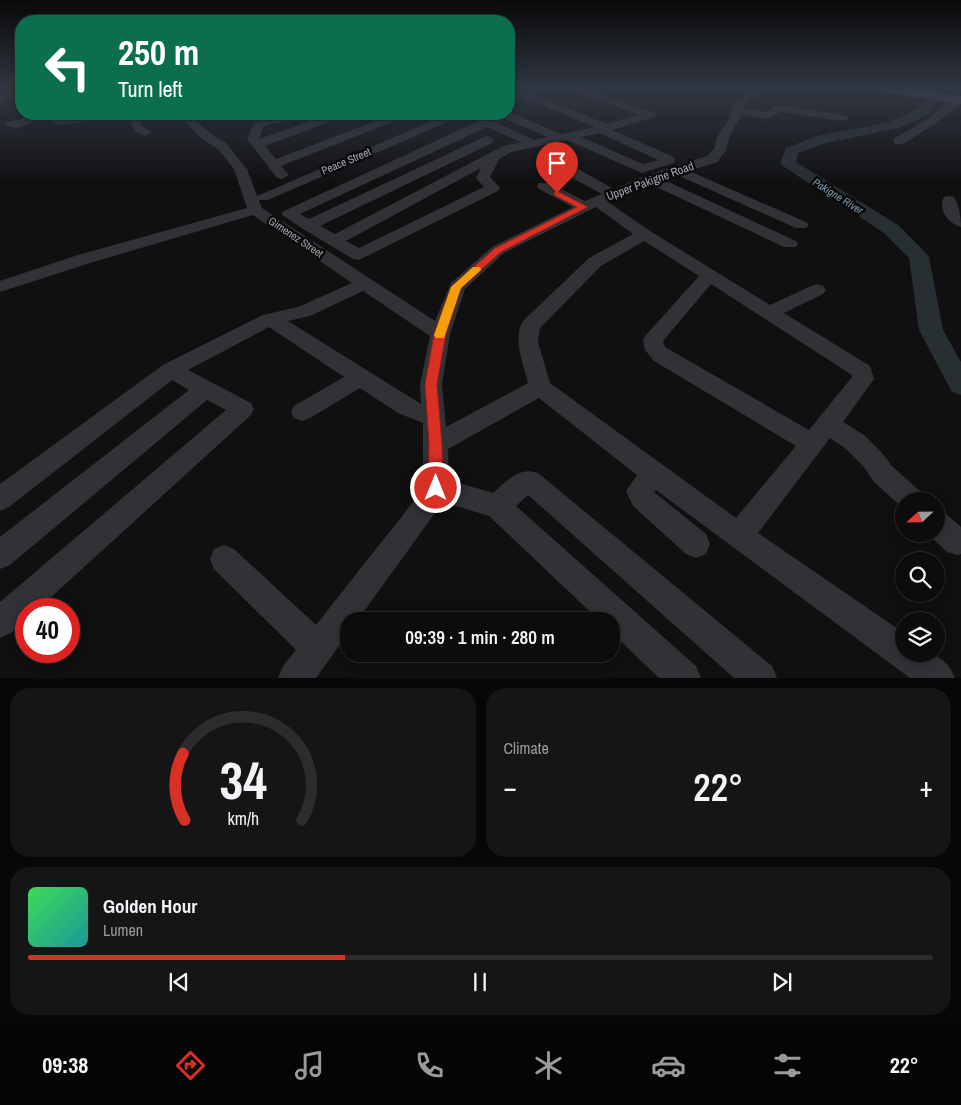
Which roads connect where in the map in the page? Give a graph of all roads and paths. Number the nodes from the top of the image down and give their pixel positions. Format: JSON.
{"nodes":[{"id":1,"x":28,"y":121,"type":"edge"},
{"id":2,"x":70,"y":121,"type":"edge"},
{"id":3,"x":136,"y":121,"type":"edge"},
{"id":4,"x":193,"y":121,"type":"edge"},
{"id":5,"x":278,"y":121,"type":"edge"},
{"id":6,"x":324,"y":121,"type":"edge"},
{"id":7,"x":386,"y":121,"type":"edge"},
{"id":8,"x":442,"y":121,"type":"edge"},
{"id":9,"x":489,"y":121,"type":"edge"},
{"id":10,"x":527,"y":121,"type":"edge"},
{"id":11,"x":586,"y":121,"type":"edge"},
{"id":12,"x":628,"y":121,"type":"edge"},
{"id":13,"x":734,"y":121,"type":"edge"},
{"id":14,"x":820,"y":121,"type":"edge"},
{"id":15,"x":934,"y":121,"type":"edge"},
{"id":16,"x":58,"y":122,"type":"dead end"},
{"id":17,"x":486,"y":122,"type":"junction"},
{"id":18,"x":20,"y":126,"type":"dead end"},
{"id":19,"x":604,"y":128,"type":"junction"},
{"id":20,"x":813,"y":129,"type":"dead end"},
{"id":21,"x":466,"y":131,"type":"junction"},
{"id":22,"x":145,"y":132,"type":"dead end"},
{"id":23,"x":565,"y":133,"type":"junction"},
{"id":24,"x":488,"y":140,"type":"junction"},
{"id":25,"x":899,"y":141,"type":"dead end"},
{"id":26,"x":534,"y":144,"type":"junction"},
{"id":27,"x":257,"y":145,"type":"junction"},
{"id":28,"x":508,"y":149,"type":"junction"},
{"id":29,"x":493,"y":157,"type":"junction"},
{"id":30,"x":551,"y":157,"type":"dead end"},
{"id":31,"x":703,"y":162,"type":"junction"},
{"id":32,"x":274,"y":164,"type":"junction"},
{"id":33,"x":677,"y":170,"type":"junction"},
{"id":34,"x":722,"y":170,"type":"dead end"},
{"id":35,"x":650,"y":179,"type":"junction"},
{"id":36,"x":289,"y":186,"type":"junction"},
{"id":37,"x":544,"y":186,"type":"dead end"},
{"id":38,"x":949,"y":200,"type":"dead end"},
{"id":39,"x":598,"y":201,"type":"junction"},
{"id":40,"x":259,"y":204,"type":"junction"},
{"id":41,"x":961,"y":222,"type":"edge"},
{"id":42,"x":801,"y":224,"type":"dead end"},
{"id":43,"x":308,"y":226,"type":"junction"},
{"id":44,"x":644,"y":234,"type":"junction"},
{"id":45,"x":334,"y":241,"type":"junction"},
{"id":46,"x":790,"y":244,"type":"dead end"},
{"id":47,"x":710,"y":275,"type":"junction"},
{"id":48,"x":364,"y":284,"type":"junction"},
{"id":49,"x":0,"y":287,"type":"edge"},
{"id":50,"x":817,"y":290,"type":"dead end"},
{"id":51,"x":771,"y":312,"type":"junction"},
{"id":52,"x":270,"y":319,"type":"junction"},
{"id":53,"x":440,"y":334,"type":"junction"},
{"id":54,"x":171,"y":370,"type":"junction"},
{"id":55,"x":360,"y":378,"type":"junction"},
{"id":56,"x":540,"y":387,"type":"junction"},
{"id":57,"x":207,"y":388,"type":"junction"},
{"id":58,"x":302,"y":412,"type":"dead end"},
{"id":59,"x":434,"y":418,"type":"junction"},
{"id":60,"x":829,"y":425,"type":"junction"},
{"id":61,"x":436,"y":444,"type":"junction"},
{"id":62,"x":813,"y":444,"type":"junction"},
{"id":63,"x":654,"y":473,"type":"junction"},
{"id":64,"x":436,"y":488,"type":"junction"},
{"id":65,"x":903,"y":492,"type":"edge"},
{"id":66,"x":0,"y":499,"type":"edge"},
{"id":67,"x":497,"y":506,"type":"junction"},
{"id":68,"x":945,"y":531,"type":"edge"},
{"id":69,"x":740,"y":535,"type":"junction"},
{"id":70,"x":957,"y":542,"type":"dead end"},
{"id":71,"x":696,"y":544,"type":"dead end"},
{"id":72,"x":0,"y":555,"type":"edge"},
{"id":73,"x":224,"y":559,"type":"dead end"},
{"id":74,"x":0,"y":622,"type":"edge"},
{"id":75,"x":895,"y":647,"type":"edge"},
{"id":76,"x":317,"y":648,"type":"junction"},
{"id":77,"x":916,"y":662,"type":"edge"},
{"id":78,"x":294,"y":678,"type":"edge"},
{"id":79,"x":684,"y":678,"type":"edge"},
{"id":80,"x":760,"y":678,"type":"edge"},
{"id":81,"x":938,"y":678,"type":"edge"}],
"edges":[{"from":1,"to":18,"type":"street"},
{"from":2,"to":16,"type":"street"},
{"from":3,"to":22,"type":"street"},
{"from":4,"to":40,"type":"street","name":"Gimenez Street"},
{"from":5,"to":27,"type":"street"},
{"from":6,"to":27,"type":"street"},
{"from":7,"to":32,"type":"street"},
{"from":8,"to":36,"type":"street","name":"Peace Street"},
{"from":9,"to":17,"type":"street"},
{"from":10,"to":23,"type":"street"},
{"from":11,"to":19,"type":"street"},
{"from":12,"to":19,"type":"street"},
{"from":13,"to":31,"type":"street","name":"Upper Pakigne Road"},
{"from":14,"to":20,"type":"street"},
{"from":15,"to":25,"type":"street"},
{"from":17,"to":21,"type":"street"},
{"from":17,"to":26,"type":"street"},
{"from":19,"to":23,"type":"street"},
{"from":19,"to":23,"type":"street"},
{"from":21,"to":24,"type":"street"},
{"from":21,"to":43,"type":"street"},
{"from":23,"to":26,"type":"street"},
{"from":24,"to":28,"type":"street"},
{"from":24,"to":43,"type":"street"},
{"from":26,"to":28,"type":"street"},
{"from":27,"to":32,"type":"street"},
{"from":28,"to":29,"type":"street"},
{"from":29,"to":45,"type":"street"},
{"from":29,"to":45,"type":"street"},
{"from":30,"to":39,"type":"street"},
{"from":31,"to":33,"type":"street","name":"Upper Pakigne Road"},
{"from":31,"to":34,"type":"street"},
{"from":32,"to":36,"type":"street"},
{"from":33,"to":35,"type":"street","name":"Upper Pakigne Road"},
{"from":33,"to":42,"type":"street"},
{"from":35,"to":39,"type":"street","name":"Upper Pakigne Road"},
{"from":35,"to":46,"type":"street"},
{"from":36,"to":40,"type":"street","name":"Peace Street"},
{"from":37,"to":39,"type":"street"},
{"from":38,"to":41,"type":"street"},
{"from":39,"to":44,"type":"street"},
{"from":39,"to":53,"type":"street","name":"Upper Pakigne Road"},
{"from":40,"to":48,"type":"street","name":"Gimenez Street"},
{"from":40,"to":49,"type":"street","name":"Peace Street"},
{"from":43,"to":45,"type":"street"},
{"from":44,"to":47,"type":"street"},
{"from":44,"to":56,"type":"street"},
{"from":47,"to":51,"type":"street"},
{"from":47,"to":62,"type":"street"},
{"from":48,"to":52,"type":"street"},
{"from":48,"to":53,"type":"street","name":"Gimenez Street"},
{"from":50,"to":51,"type":"street"},
{"from":51,"to":60,"type":"street"},
{"from":52,"to":54,"type":"street"},
{"from":52,"to":55,"type":"street"},
{"from":53,"to":59,"type":"street","name":"Upper Pakigne Road"},
{"from":54,"to":57,"type":"street"},
{"from":54,"to":66,"type":"street"},
{"from":55,"to":58,"type":"street"},
{"from":55,"to":59,"type":"street"},
{"from":56,"to":61,"type":"street"},
{"from":56,"to":63,"type":"street"},
{"from":57,"to":72,"type":"street"},
{"from":57,"to":74,"type":"street"},
{"from":59,"to":61,"type":"street","name":"Upper Pakigne Road"},
{"from":60,"to":62,"type":"street"},
{"from":60,"to":65,"type":"street"},
{"from":61,"to":64,"type":"street","name":"Upper Pakigne Road"},
{"from":62,"to":69,"type":"street"},
{"from":63,"to":69,"type":"street"},
{"from":63,"to":71,"type":"street"},
{"from":64,"to":67,"type":"street"},
{"from":64,"to":76,"type":"street"},
{"from":67,"to":79,"type":"street"},
{"from":67,"to":80,"type":"street"},
{"from":68,"to":70,"type":"street"},
{"from":69,"to":75,"type":"street"},
{"from":73,"to":76,"type":"street"},
{"from":76,"to":78,"type":"street"},
{"from":77,"to":81,"type":"street"}]}
